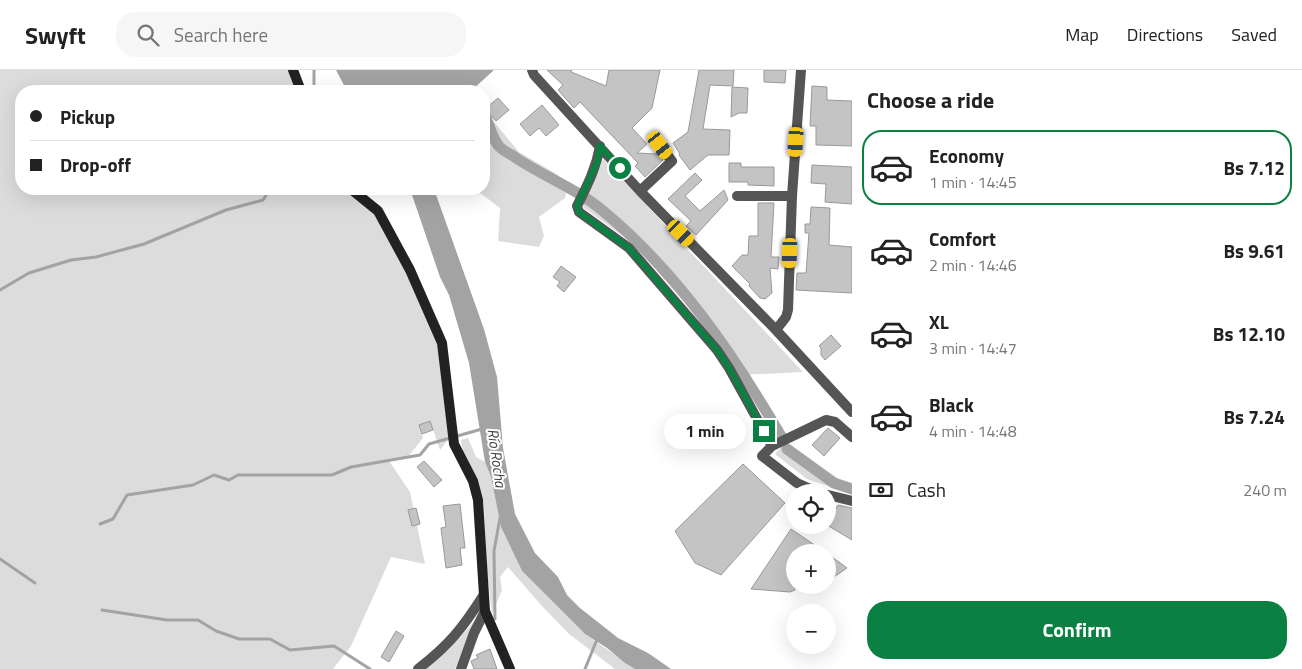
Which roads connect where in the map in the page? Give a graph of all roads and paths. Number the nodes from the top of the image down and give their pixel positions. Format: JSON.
{"nodes":[{"id":1,"x":293,"y":70,"type":"edge"},
{"id":2,"x":532,"y":70,"type":"edge"},
{"id":3,"x":801,"y":70,"type":"edge"},
{"id":4,"x":299,"y":85,"type":"edge"},
{"id":5,"x":660,"y":145,"type":"dead end"},
{"id":6,"x":600,"y":146,"type":"junction"},
{"id":7,"x":640,"y":191,"type":"junction"},
{"id":8,"x":358,"y":195,"type":"edge"},
{"id":9,"x":737,"y":196,"type":"dead end"},
{"id":10,"x":792,"y":196,"type":"junction"},
{"id":11,"x":776,"y":330,"type":"junction"},
{"id":12,"x":852,"y":412,"type":"edge"},
{"id":13,"x":852,"y":437,"type":"edge"},
{"id":14,"x":772,"y":446,"type":"junction"},
{"id":15,"x":799,"y":484,"type":"edge"},
{"id":16,"x":836,"y":497,"type":"edge"},
{"id":17,"x":852,"y":501,"type":"edge"},
{"id":18,"x":483,"y":596,"type":"junction"},
{"id":19,"x":485,"y":611,"type":"junction"},
{"id":20,"x":418,"y":669,"type":"edge"},
{"id":21,"x":461,"y":669,"type":"edge"},
{"id":22,"x":510,"y":669,"type":"edge"}],
"edges":[{"from":1,"to":4,"type":"street"},
{"from":2,"to":6,"type":"street"},
{"from":3,"to":10,"type":"street"},
{"from":5,"to":7,"type":"street"},
{"from":6,"to":7,"type":"street"},
{"from":6,"to":14,"type":"street"},
{"from":7,"to":11,"type":"street"},
{"from":8,"to":18,"type":"street"},
{"from":9,"to":10,"type":"street"},
{"from":10,"to":11,"type":"street"},
{"from":11,"to":12,"type":"street"},
{"from":13,"to":14,"type":"street"},
{"from":14,"to":15,"type":"street"},
{"from":16,"to":17,"type":"street"},
{"from":18,"to":19,"type":"street"},
{"from":18,"to":20,"type":"street"},
{"from":19,"to":21,"type":"street"},
{"from":19,"to":22,"type":"street"}]}
